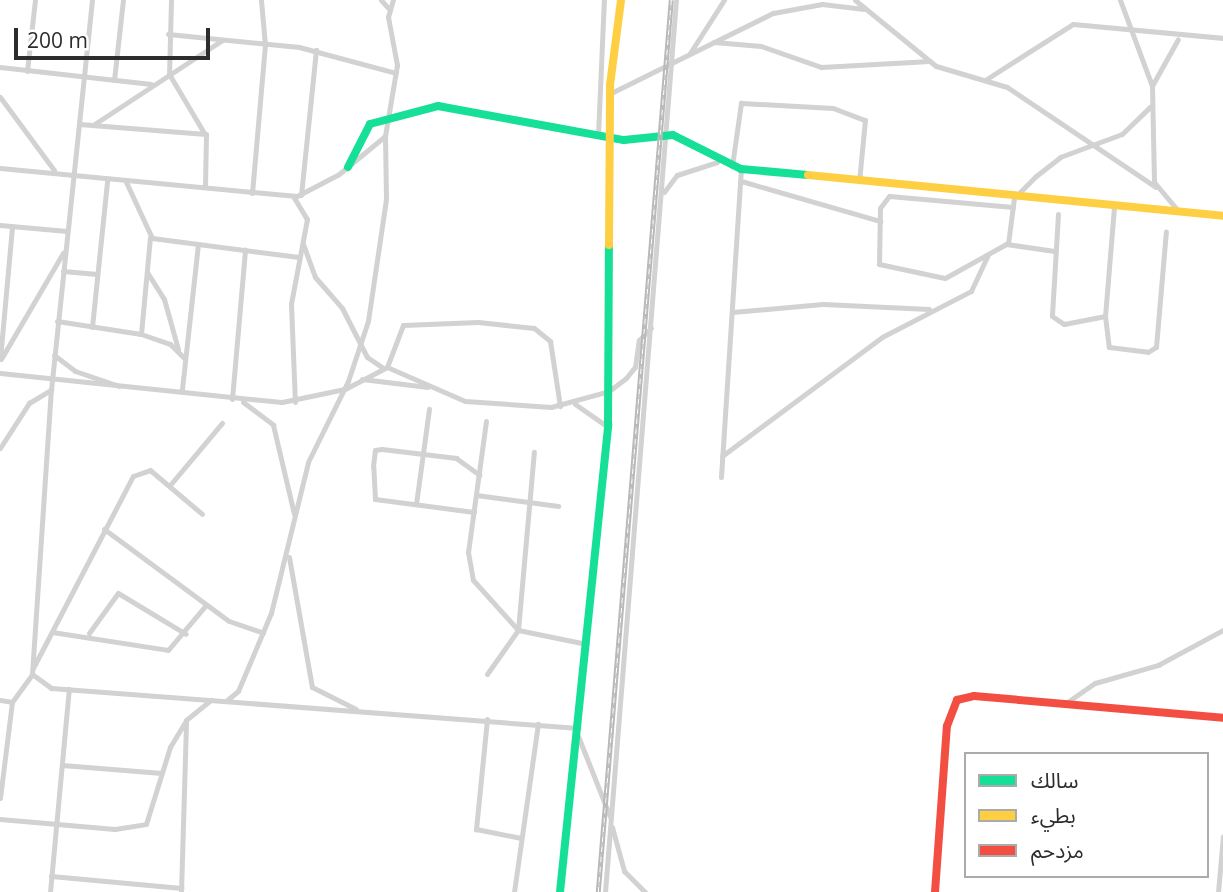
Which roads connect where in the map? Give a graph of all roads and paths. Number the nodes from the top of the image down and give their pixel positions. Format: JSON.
{"nodes":[{"id":1,"x":35,"y":0,"type":"edge"},
{"id":2,"x":92,"y":0,"type":"edge"},
{"id":3,"x":123,"y":0,"type":"edge"},
{"id":4,"x":171,"y":0,"type":"edge"},
{"id":5,"x":261,"y":0,"type":"edge"},
{"id":6,"x":381,"y":0,"type":"edge"},
{"id":7,"x":393,"y":0,"type":"edge"},
{"id":8,"x":604,"y":0,"type":"edge"},
{"id":9,"x":621,"y":0,"type":"edge"},
{"id":10,"x":676,"y":0,"type":"edge"},
{"id":11,"x":724,"y":0,"type":"edge"},
{"id":12,"x":855,"y":0,"type":"edge"},
{"id":13,"x":1120,"y":0,"type":"edge"},
{"id":14,"x":823,"y":2,"type":"edge"},
{"id":15,"x":389,"y":9,"type":"junction"},
{"id":16,"x":867,"y":9,"type":"junction"},
{"id":17,"x":1125,"y":26,"type":"junction"},
{"id":18,"x":168,"y":34,"type":"junction"},
{"id":19,"x":1223,"y":38,"type":"edge"},
{"id":20,"x":1178,"y":39,"type":"junction"},
{"id":21,"x":221,"y":41,"type":"junction"},
{"id":22,"x":712,"y":42,"type":"junction"},
{"id":23,"x":265,"y":45,"type":"junction"},
{"id":24,"x":316,"y":50,"type":"junction"},
{"id":25,"x":689,"y":56,"type":"junction"},
{"id":26,"x":930,"y":61,"type":"junction"},
{"id":27,"x":672,"y":64,"type":"junction"},
{"id":28,"x":0,"y":67,"type":"edge"},
{"id":29,"x":27,"y":71,"type":"junction"},
{"id":30,"x":396,"y":73,"type":"junction"},
{"id":31,"x":169,"y":74,"type":"junction"},
{"id":32,"x":82,"y":77,"type":"junction"},
{"id":33,"x":114,"y":80,"type":"junction"},
{"id":34,"x":985,"y":80,"type":"junction"},
{"id":35,"x":150,"y":84,"type":"junction"},
{"id":36,"x":1152,"y":86,"type":"junction"},
{"id":37,"x":611,"y":93,"type":"junction"},
{"id":38,"x":0,"y":97,"type":"edge"},
{"id":39,"x":1151,"y":107,"type":"junction"},
{"id":40,"x":387,"y":117,"type":"junction"},
{"id":41,"x":79,"y":124,"type":"junction"},
{"id":42,"x":93,"y":125,"type":"junction"},
{"id":43,"x":204,"y":133,"type":"junction"},
{"id":44,"x":598,"y":135,"type":"junction"},
{"id":45,"x":666,"y":135,"type":"junction"},
{"id":46,"x":385,"y":136,"type":"junction"},
{"id":47,"x":610,"y":138,"type":"junction"},
{"id":48,"x":1093,"y":148,"type":"junction"},
{"id":49,"x":717,"y":162,"type":"junction"},
{"id":50,"x":732,"y":166,"type":"junction"},
{"id":51,"x":348,"y":167,"type":"junction"},
{"id":52,"x":0,"y":168,"type":"edge"},
{"id":53,"x":741,"y":169,"type":"junction"},
{"id":54,"x":54,"y":171,"type":"junction"},
{"id":55,"x":74,"y":175,"type":"junction"},
{"id":56,"x":107,"y":181,"type":"junction"},
{"id":57,"x":741,"y":181,"type":"junction"},
{"id":58,"x":859,"y":181,"type":"junction"},
{"id":59,"x":126,"y":182,"type":"junction"},
{"id":60,"x":205,"y":187,"type":"junction"},
{"id":61,"x":1156,"y":187,"type":"junction"},
{"id":62,"x":252,"y":192,"type":"junction"},
{"id":63,"x":662,"y":194,"type":"junction"},
{"id":64,"x":300,"y":195,"type":"junction"},
{"id":65,"x":293,"y":196,"type":"junction"},
{"id":66,"x":1014,"y":202,"type":"junction"},
{"id":67,"x":1114,"y":207,"type":"junction"},
{"id":68,"x":1179,"y":212,"type":"junction"},
{"id":69,"x":1058,"y":214,"type":"dead end"},
{"id":70,"x":1223,"y":216,"type":"edge"},
{"id":71,"x":880,"y":221,"type":"junction"},
{"id":72,"x":0,"y":225,"type":"edge"},
{"id":73,"x":12,"y":227,"type":"junction"},
{"id":74,"x":1166,"y":231,"type":"dead end"},
{"id":75,"x":67,"y":232,"type":"junction"},
{"id":76,"x":150,"y":237,"type":"junction"},
{"id":77,"x":303,"y":244,"type":"junction"},
{"id":78,"x":1008,"y":244,"type":"junction"},
{"id":79,"x":198,"y":245,"type":"junction"},
{"id":80,"x":65,"y":250,"type":"junction"},
{"id":81,"x":245,"y":250,"type":"junction"},
{"id":82,"x":1055,"y":251,"type":"junction"},
{"id":83,"x":988,"y":255,"type":"junction"},
{"id":84,"x":299,"y":257,"type":"junction"},
{"id":85,"x":63,"y":271,"type":"junction"},
{"id":86,"x":147,"y":272,"type":"junction"},
{"id":87,"x":97,"y":274,"type":"junction"},
{"id":88,"x":936,"y":309,"type":"junction"},
{"id":89,"x":732,"y":312,"type":"junction"},
{"id":90,"x":1105,"y":316,"type":"junction"},
{"id":91,"x":57,"y":321,"type":"junction"},
{"id":92,"x":92,"y":327,"type":"junction"},
{"id":93,"x":651,"y":327,"type":"junction"},
{"id":94,"x":141,"y":334,"type":"junction"},
{"id":95,"x":361,"y":347,"type":"junction"},
{"id":96,"x":179,"y":352,"type":"junction"},
{"id":97,"x":54,"y":355,"type":"junction"},
{"id":98,"x":0,"y":360,"type":"edge"},
{"id":99,"x":186,"y":360,"type":"junction"},
{"id":100,"x":384,"y":367,"type":"junction"},
{"id":101,"x":0,"y":373,"type":"edge"},
{"id":102,"x":360,"y":379,"type":"junction"},
{"id":103,"x":52,"y":380,"type":"junction"},
{"id":104,"x":122,"y":387,"type":"junction"},
{"id":105,"x":428,"y":387,"type":"junction"},
{"id":106,"x":345,"y":388,"type":"junction"},
{"id":107,"x":183,"y":389,"type":"junction"},
{"id":108,"x":51,"y":390,"type":"junction"},
{"id":109,"x":609,"y":391,"type":"junction"},
{"id":110,"x":232,"y":399,"type":"junction"},
{"id":111,"x":240,"y":400,"type":"junction"},
{"id":112,"x":295,"y":401,"type":"junction"},
{"id":113,"x":575,"y":404,"type":"junction"},
{"id":114,"x":560,"y":406,"type":"junction"},
{"id":115,"x":429,"y":409,"type":"dead end"},
{"id":116,"x":486,"y":421,"type":"dead end"},
{"id":117,"x":222,"y":423,"type":"dead end"},
{"id":118,"x":608,"y":427,"type":"junction"},
{"id":119,"x":0,"y":448,"type":"edge"},
{"id":120,"x":423,"y":452,"type":"junction"},
{"id":121,"x":534,"y":452,"type":"dead end"},
{"id":122,"x":722,"y":456,"type":"junction"},
{"id":123,"x":479,"y":475,"type":"junction"},
{"id":124,"x":721,"y":477,"type":"dead end"},
{"id":125,"x":170,"y":485,"type":"junction"},
{"id":126,"x":476,"y":495,"type":"junction"},
{"id":127,"x":529,"y":503,"type":"junction"},
{"id":128,"x":416,"y":504,"type":"junction"},
{"id":129,"x":558,"y":506,"type":"dead end"},
{"id":130,"x":474,"y":512,"type":"junction"},
{"id":131,"x":202,"y":514,"type":"dead end"},
{"id":132,"x":295,"y":517,"type":"junction"},
{"id":133,"x":104,"y":529,"type":"junction"},
{"id":134,"x":288,"y":551,"type":"junction"},
{"id":135,"x":205,"y":605,"type":"junction"},
{"id":136,"x":518,"y":631,"type":"junction"},
{"id":137,"x":1223,"y":631,"type":"edge"},
{"id":138,"x":52,"y":632,"type":"junction"},
{"id":139,"x":89,"y":633,"type":"junction"},
{"id":140,"x":263,"y":633,"type":"junction"},
{"id":141,"x":186,"y":634,"type":"junction"},
{"id":142,"x":586,"y":644,"type":"junction"},
{"id":143,"x":32,"y":672,"type":"junction"},
{"id":144,"x":486,"y":674,"type":"dead end"},
{"id":145,"x":69,"y":689,"type":"junction"},
{"id":146,"x":0,"y":700,"type":"edge"},
{"id":147,"x":211,"y":700,"type":"junction"},
{"id":148,"x":226,"y":701,"type":"junction"},
{"id":149,"x":12,"y":702,"type":"junction"},
{"id":150,"x":1066,"y":703,"type":"junction"},
{"id":151,"x":362,"y":711,"type":"junction"},
{"id":152,"x":1223,"y":718,"type":"edge"},
{"id":153,"x":487,"y":719,"type":"junction"},
{"id":154,"x":186,"y":720,"type":"junction"},
{"id":155,"x":538,"y":724,"type":"junction"},
{"id":156,"x":578,"y":730,"type":"junction"},
{"id":157,"x":62,"y":765,"type":"junction"},
{"id":158,"x":162,"y":773,"type":"junction"},
{"id":159,"x":0,"y":790,"type":"edge"},
{"id":160,"x":0,"y":798,"type":"edge"},
{"id":161,"x":0,"y":819,"type":"edge"},
{"id":162,"x":611,"y":820,"type":"junction"},
{"id":163,"x":55,"y":822,"type":"junction"},
{"id":164,"x":1223,"y":836,"type":"edge"},
{"id":165,"x":521,"y":838,"type":"junction"},
{"id":166,"x":51,"y":876,"type":"junction"},
{"id":167,"x":104,"y":883,"type":"junction"},
{"id":168,"x":181,"y":890,"type":"edge"},
{"id":169,"x":50,"y":892,"type":"edge"},
{"id":170,"x":104,"y":892,"type":"edge"},
{"id":171,"x":514,"y":892,"type":"edge"},
{"id":172,"x":560,"y":892,"type":"edge"},
{"id":173,"x":605,"y":892,"type":"edge"},
{"id":174,"x":645,"y":892,"type":"edge"},
{"id":175,"x":935,"y":892,"type":"edge"},
{"id":176,"x":1218,"y":892,"type":"edge"}],
"edges":[{"from":1,"to":29,"type":"street"},
{"from":2,"to":32,"type":"street"},
{"from":3,"to":33,"type":"street"},
{"from":4,"to":18,"type":"street"},
{"from":5,"to":23,"type":"street"},
{"from":6,"to":15,"type":"street"},
{"from":7,"to":15,"type":"street"},
{"from":8,"to":44,"type":"street"},
{"from":9,"to":37,"type":"street"},
{"from":10,"to":27,"type":"street"},
{"from":11,"to":25,"type":"street"},
{"from":12,"to":16,"type":"street"},
{"from":13,"to":17,"type":"street"},
{"from":14,"to":16,"type":"street"},
{"from":14,"to":22,"type":"street"},
{"from":15,"to":30,"type":"street"},
{"from":16,"to":26,"type":"street"},
{"from":17,"to":20,"type":"street"},
{"from":17,"to":34,"type":"street"},
{"from":17,"to":36,"type":"street"},
{"from":18,"to":21,"type":"street"},
{"from":18,"to":31,"type":"street"},
{"from":19,"to":20,"type":"street"},
{"from":20,"to":36,"type":"street"},
{"from":21,"to":23,"type":"street"},
{"from":21,"to":31,"type":"street"},
{"from":22,"to":25,"type":"street"},
{"from":22,"to":26,"type":"street"},
{"from":23,"to":24,"type":"street"},
{"from":23,"to":62,"type":"street"},
{"from":24,"to":30,"type":"street"},
{"from":24,"to":64,"type":"street"},
{"from":25,"to":27,"type":"street"},
{"from":26,"to":34,"type":"street"},
{"from":27,"to":37,"type":"street"},
{"from":27,"to":45,"type":"street"},
{"from":28,"to":29,"type":"street"},
{"from":29,"to":32,"type":"street"},
{"from":30,"to":40,"type":"street"},
{"from":31,"to":35,"type":"street"},
{"from":31,"to":43,"type":"street"},
{"from":32,"to":33,"type":"street"},
{"from":32,"to":41,"type":"street"},
{"from":33,"to":35,"type":"street"},
{"from":34,"to":48,"type":"street"},
{"from":35,"to":42,"type":"street"},
{"from":36,"to":39,"type":"street"},
{"from":37,"to":47,"type":"street"},
{"from":38,"to":54,"type":"street"},
{"from":39,"to":48,"type":"street"},
{"from":39,"to":61,"type":"street"},
{"from":40,"to":44,"type":"street"},
{"from":40,"to":46,"type":"street"},
{"from":40,"to":51,"type":"street"},
{"from":41,"to":42,"type":"street"},
{"from":41,"to":55,"type":"street"},
{"from":42,"to":43,"type":"street"},
{"from":43,"to":60,"type":"street"},
{"from":44,"to":47,"type":"street"},
{"from":45,"to":47,"type":"street"},
{"from":45,"to":49,"type":"street"},
{"from":45,"to":63,"type":"street"},
{"from":46,"to":51,"type":"street"},
{"from":46,"to":95,"type":"street"},
{"from":47,"to":109,"type":"street"},
{"from":48,"to":61,"type":"street"},
{"from":48,"to":66,"type":"street"},
{"from":49,"to":50,"type":"street"},
{"from":49,"to":63,"type":"street"},
{"from":50,"to":53,"type":"street"},
{"from":50,"to":58,"type":"street"},
{"from":51,"to":64,"type":"street"},
{"from":52,"to":54,"type":"street"},
{"from":53,"to":57,"type":"street"},
{"from":53,"to":58,"type":"street"},
{"from":54,"to":55,"type":"street"},
{"from":55,"to":56,"type":"street"},
{"from":55,"to":75,"type":"street"},
{"from":56,"to":59,"type":"street"},
{"from":56,"to":87,"type":"street"},
{"from":57,"to":71,"type":"street"},
{"from":57,"to":89,"type":"street"},
{"from":58,"to":66,"type":"street"},
{"from":59,"to":60,"type":"street"},
{"from":59,"to":76,"type":"street"},
{"from":60,"to":62,"type":"street"},
{"from":61,"to":68,"type":"street"},
{"from":62,"to":65,"type":"street"},
{"from":63,"to":93,"type":"street"},
{"from":64,"to":65,"type":"street"},
{"from":65,"to":77,"type":"street"},
{"from":66,"to":67,"type":"street"},
{"from":66,"to":71,"type":"street"},
{"from":66,"to":78,"type":"street"},
{"from":67,"to":68,"type":"street"},
{"from":67,"to":90,"type":"street"},
{"from":68,"to":70,"type":"street"},
{"from":69,"to":82,"type":"street"},
{"from":71,"to":83,"type":"street"},
{"from":72,"to":73,"type":"street"},
{"from":73,"to":75,"type":"street"},
{"from":73,"to":98,"type":"street"},
{"from":74,"to":90,"type":"street"},
{"from":75,"to":80,"type":"street"},
{"from":76,"to":79,"type":"street"},
{"from":76,"to":86,"type":"street"},
{"from":77,"to":84,"type":"street"},
{"from":77,"to":95,"type":"street"},
{"from":78,"to":82,"type":"street"},
{"from":78,"to":83,"type":"street"},
{"from":79,"to":81,"type":"street"},
{"from":79,"to":99,"type":"street"},
{"from":80,"to":85,"type":"street"},
{"from":80,"to":98,"type":"street"},
{"from":81,"to":84,"type":"street"},
{"from":81,"to":110,"type":"street"},
{"from":82,"to":90,"type":"street"},
{"from":83,"to":88,"type":"street"},
{"from":84,"to":112,"type":"street"},
{"from":85,"to":87,"type":"street"},
{"from":85,"to":91,"type":"street"},
{"from":86,"to":94,"type":"street"},
{"from":86,"to":96,"type":"street"},
{"from":87,"to":92,"type":"street"},
{"from":88,"to":89,"type":"street"},
{"from":88,"to":122,"type":"street"},
{"from":89,"to":122,"type":"street"},
{"from":91,"to":92,"type":"street"},
{"from":91,"to":97,"type":"street"},
{"from":92,"to":94,"type":"street"},
{"from":93,"to":109,"type":"street"},
{"from":93,"to":162,"type":"street"},
{"from":94,"to":96,"type":"street"},
{"from":95,"to":100,"type":"street"},
{"from":95,"to":106,"type":"street"},
{"from":96,"to":99,"type":"street"},
{"from":97,"to":103,"type":"street"},
{"from":97,"to":104,"type":"street"},
{"from":99,"to":107,"type":"street"},
{"from":100,"to":102,"type":"street"},
{"from":100,"to":105,"type":"street"},
{"from":100,"to":114,"type":"street"},
{"from":101,"to":103,"type":"street"},
{"from":102,"to":105,"type":"street"},
{"from":102,"to":106,"type":"street"},
{"from":103,"to":104,"type":"street"},
{"from":103,"to":108,"type":"street"},
{"from":104,"to":107,"type":"street"},
{"from":105,"to":114,"type":"street"},
{"from":106,"to":112,"type":"street"},
{"from":106,"to":132,"type":"street"},
{"from":107,"to":110,"type":"street"},
{"from":108,"to":119,"type":"street"},
{"from":108,"to":143,"type":"street"},
{"from":109,"to":113,"type":"street"},
{"from":109,"to":118,"type":"street"},
{"from":110,"to":111,"type":"street"},
{"from":111,"to":112,"type":"street"},
{"from":111,"to":132,"type":"street"},
{"from":113,"to":114,"type":"street"},
{"from":113,"to":118,"type":"street"},
{"from":115,"to":120,"type":"street"},
{"from":116,"to":123,"type":"street"},
{"from":117,"to":125,"type":"street"},
{"from":118,"to":142,"type":"street"},
{"from":120,"to":123,"type":"street"},
{"from":120,"to":128,"type":"street"},
{"from":120,"to":128,"type":"street"},
{"from":121,"to":127,"type":"street"},
{"from":122,"to":124,"type":"street"},
{"from":123,"to":126,"type":"street"},
{"from":125,"to":131,"type":"street"},
{"from":125,"to":133,"type":"street"},
{"from":126,"to":127,"type":"street"},
{"from":126,"to":130,"type":"street"},
{"from":127,"to":129,"type":"street"},
{"from":127,"to":136,"type":"street"},
{"from":128,"to":130,"type":"street"},
{"from":130,"to":136,"type":"street"},
{"from":132,"to":134,"type":"street"},
{"from":133,"to":135,"type":"street"},
{"from":133,"to":138,"type":"street"},
{"from":134,"to":140,"type":"street"},
{"from":134,"to":151,"type":"street"},
{"from":135,"to":140,"type":"street"},
{"from":135,"to":141,"type":"street"},
{"from":136,"to":142,"type":"street"},
{"from":136,"to":144,"type":"street"},
{"from":137,"to":150,"type":"street"},
{"from":138,"to":139,"type":"street"},
{"from":138,"to":143,"type":"street"},
{"from":139,"to":141,"type":"street"},
{"from":139,"to":141,"type":"street"},
{"from":140,"to":148,"type":"street"},
{"from":142,"to":156,"type":"street"},
{"from":143,"to":145,"type":"street"},
{"from":143,"to":149,"type":"street"},
{"from":145,"to":147,"type":"street"},
{"from":145,"to":157,"type":"street"},
{"from":146,"to":149,"type":"street"},
{"from":147,"to":148,"type":"street"},
{"from":147,"to":154,"type":"street"},
{"from":148,"to":151,"type":"street"},
{"from":149,"to":159,"type":"street"},
{"from":150,"to":152,"type":"street"},
{"from":150,"to":175,"type":"street"},
{"from":151,"to":153,"type":"street"},
{"from":153,"to":155,"type":"street"},
{"from":153,"to":165,"type":"street"},
{"from":154,"to":158,"type":"street"},
{"from":154,"to":168,"type":"street"},
{"from":155,"to":156,"type":"street"},
{"from":155,"to":165,"type":"street"},
{"from":156,"to":162,"type":"street"},
{"from":156,"to":172,"type":"street"},
{"from":157,"to":158,"type":"street"},
{"from":157,"to":163,"type":"street"},
{"from":158,"to":163,"type":"street"},
{"from":159,"to":160,"type":"street"},
{"from":161,"to":163,"type":"street"},
{"from":162,"to":173,"type":"street"},
{"from":162,"to":174,"type":"street"},
{"from":163,"to":166,"type":"street"},
{"from":164,"to":176,"type":"street"},
{"from":165,"to":171,"type":"street"},
{"from":166,"to":167,"type":"street"},
{"from":166,"to":169,"type":"street"},
{"from":167,"to":168,"type":"street"},
{"from":167,"to":170,"type":"street"}]}
